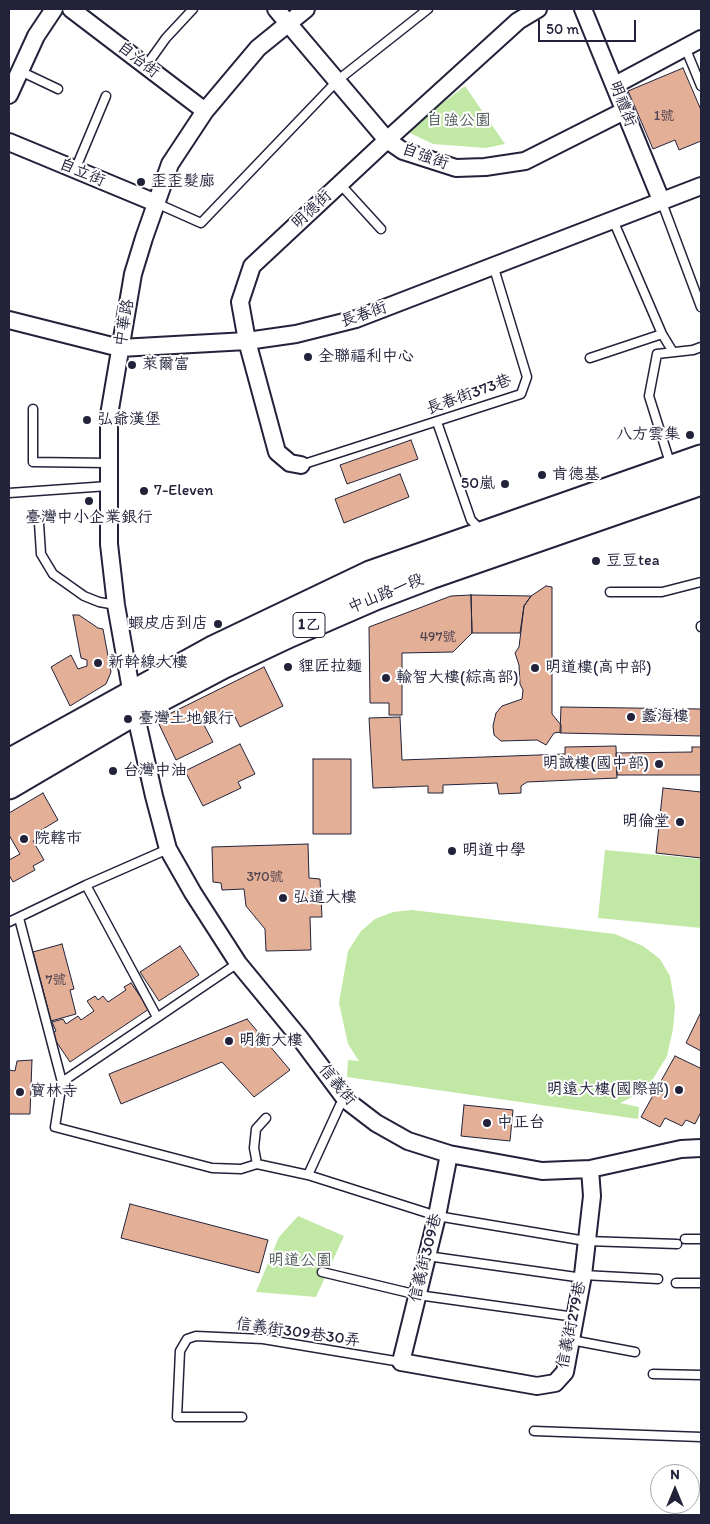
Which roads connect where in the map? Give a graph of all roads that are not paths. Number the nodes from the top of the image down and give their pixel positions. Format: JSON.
{"nodes":[{"id":1,"x":54,"y":9,"type":"edge"},
{"id":2,"x":71,"y":9,"type":"edge"},
{"id":3,"x":193,"y":9,"type":"edge"},
{"id":4,"x":276,"y":9,"type":"edge"},
{"id":5,"x":306,"y":9,"type":"edge"},
{"id":6,"x":428,"y":9,"type":"edge"},
{"id":7,"x":538,"y":9,"type":"edge"},
{"id":8,"x":583,"y":9,"type":"edge"},
{"id":9,"x":288,"y":23,"type":"junction"},
{"id":10,"x":701,"y":39,"type":"edge"},
{"id":11,"x":685,"y":47,"type":"junction"},
{"id":12,"x":146,"y":66,"type":"junction"},
{"id":13,"x":20,"y":71,"type":"junction"},
{"id":14,"x":338,"y":80,"type":"junction"},
{"id":15,"x":615,"y":85,"type":"junction"},
{"id":16,"x":701,"y":86,"type":"edge"},
{"id":17,"x":58,"y":89,"type":"dead end"},
{"id":18,"x":9,"y":95,"type":"edge"},
{"id":19,"x":106,"y":96,"type":"dead end"},
{"id":20,"x":205,"y":111,"type":"junction"},
{"id":21,"x":624,"y":111,"type":"junction"},
{"id":22,"x":387,"y":140,"type":"junction"},
{"id":23,"x":9,"y":142,"type":"edge"},
{"id":24,"x":75,"y":170,"type":"junction"},
{"id":25,"x":340,"y":184,"type":"junction"},
{"id":26,"x":701,"y":186,"type":"edge"},
{"id":27,"x":661,"y":200,"type":"junction"},
{"id":28,"x":156,"y":204,"type":"junction"},
{"id":29,"x":612,"y":219,"type":"junction"},
{"id":30,"x":381,"y":229,"type":"dead end"},
{"id":31,"x":493,"y":265,"type":"junction"},
{"id":32,"x":701,"y":308,"type":"edge"},
{"id":33,"x":9,"y":320,"type":"edge"},
{"id":34,"x":662,"y":334,"type":"junction"},
{"id":35,"x":247,"y":341,"type":"junction"},
{"id":36,"x":701,"y":347,"type":"edge"},
{"id":37,"x":120,"y":348,"type":"junction"},
{"id":38,"x":673,"y":352,"type":"junction"},
{"id":39,"x":590,"y":358,"type":"dead end"},
{"id":40,"x":33,"y":409,"type":"dead end"},
{"id":41,"x":437,"y":422,"type":"junction"},
{"id":42,"x":701,"y":458,"type":"edge"},
{"id":43,"x":108,"y":463,"type":"junction"},
{"id":44,"x":301,"y":465,"type":"joint"},
{"id":45,"x":672,"y":468,"type":"junction"},
{"id":46,"x":701,"y":482,"type":"edge"},
{"id":47,"x":108,"y":486,"type":"junction"},
{"id":48,"x":9,"y":493,"type":"edge"},
{"id":49,"x":39,"y":523,"type":"dead end"},
{"id":50,"x":483,"y":532,"type":"junction"},
{"id":51,"x":701,"y":582,"type":"edge"},
{"id":52,"x":610,"y":592,"type":"dead end"},
{"id":53,"x":116,"y":606,"type":"junction"},
{"id":54,"x":134,"y":703,"type":"junction"},
{"id":55,"x":9,"y":762,"type":"edge"},
{"id":56,"x":9,"y":786,"type":"edge"},
{"id":57,"x":168,"y":849,"type":"junction"},
{"id":58,"x":86,"y":885,"type":"junction"},
{"id":59,"x":19,"y":918,"type":"junction"},
{"id":60,"x":9,"y":922,"type":"edge"},
{"id":61,"x":238,"y":962,"type":"junction"},
{"id":62,"x":157,"y":1017,"type":"junction"},
{"id":63,"x":62,"y":1082,"type":"junction"},
{"id":64,"x":346,"y":1100,"type":"junction"},
{"id":65,"x":266,"y":1118,"type":"dead end"},
{"id":66,"x":701,"y":1148,"type":"edge"},
{"id":67,"x":449,"y":1154,"type":"junction"},
{"id":68,"x":257,"y":1164,"type":"junction"},
{"id":69,"x":590,"y":1169,"type":"junction"},
{"id":70,"x":308,"y":1175,"type":"junction"},
{"id":71,"x":437,"y":1216,"type":"junction"},
{"id":72,"x":685,"y":1239,"type":"dead end"},
{"id":73,"x":701,"y":1239,"type":"edge"},
{"id":74,"x":586,"y":1241,"type":"junction"},
{"id":75,"x":677,"y":1244,"type":"dead end"},
{"id":76,"x":427,"y":1256,"type":"junction"},
{"id":77,"x":322,"y":1272,"type":"dead end"},
{"id":78,"x":583,"y":1276,"type":"junction"},
{"id":79,"x":658,"y":1279,"type":"dead end"},
{"id":80,"x":676,"y":1283,"type":"dead end"},
{"id":81,"x":701,"y":1283,"type":"edge"},
{"id":82,"x":418,"y":1295,"type":"junction"},
{"id":83,"x":576,"y":1317,"type":"junction"},
{"id":84,"x":571,"y":1340,"type":"junction"},
{"id":85,"x":635,"y":1352,"type":"dead end"},
{"id":86,"x":401,"y":1362,"type":"junction"},
{"id":87,"x":653,"y":1374,"type":"dead end"},
{"id":88,"x":701,"y":1374,"type":"edge"},
{"id":89,"x":242,"y":1417,"type":"dead end"},
{"id":90,"x":534,"y":1431,"type":"dead end"},
{"id":91,"x":701,"y":1436,"type":"edge"}],
"edges":[{"from":1,"to":13,"type":"street"},
{"from":2,"to":12,"type":"street","name":"自治街"},
{"from":3,"to":12,"type":"lane"},
{"from":4,"to":9,"type":"street","name":"自強街"},
{"from":5,"to":9,"type":"street","name":"中華路"},
{"from":6,"to":14,"type":"lane"},
{"from":7,"to":22,"type":"street","name":"明德街"},
{"from":8,"to":15,"type":"street","name":"明禮街"},
{"from":9,"to":14,"type":"street","name":"自強街"},
{"from":9,"to":20,"type":"street","name":"中華路"},
{"from":10,"to":11,"type":"street"},
{"from":11,"to":15,"type":"street"},
{"from":11,"to":16,"type":"lane"},
{"from":12,"to":20,"type":"street","name":"自治街"},
{"from":13,"to":17,"type":"lane"},
{"from":13,"to":18,"type":"street"},
{"from":14,"to":22,"type":"street","name":"自強街"},
{"from":14,"to":28,"type":"lane"},
{"from":15,"to":21,"type":"street","name":"明禮街"},
{"from":19,"to":24,"type":"lane"},
{"from":20,"to":28,"type":"street","name":"中華路"},
{"from":21,"to":22,"type":"street","name":"自強街"},
{"from":21,"to":27,"type":"street","name":"明禮街"},
{"from":22,"to":25,"type":"street","name":"明德街"},
{"from":23,"to":24,"type":"street","name":"自立街"},
{"from":24,"to":28,"type":"street","name":"自立街"},
{"from":25,"to":30,"type":"lane"},
{"from":25,"to":35,"type":"street","name":"明德街"},
{"from":26,"to":27,"type":"street","name":"長春街"},
{"from":27,"to":29,"type":"street","name":"長春街"},
{"from":27,"to":32,"type":"lane"},
{"from":28,"to":37,"type":"street","name":"中華路"},
{"from":29,"to":31,"type":"street","name":"長春街"},
{"from":29,"to":34,"type":"lane"},
{"from":31,"to":35,"type":"street","name":"長春街"},
{"from":31,"to":41,"type":"lane","name":"長春街373巷"},
{"from":33,"to":37,"type":"street","name":"長春街"},
{"from":34,"to":38,"type":"lane"},
{"from":34,"to":39,"type":"lane"},
{"from":35,"to":37,"type":"street","name":"長春街"},
{"from":35,"to":44,"type":"street","name":"明德街"},
{"from":36,"to":38,"type":"lane"},
{"from":37,"to":43,"type":"street","name":"中華路"},
{"from":38,"to":45,"type":"lane"},
{"from":40,"to":43,"type":"lane"},
{"from":41,"to":44,"type":"lane","name":"長春街373巷"},
{"from":41,"to":50,"type":"lane"},
{"from":42,"to":45,"type":"main road","name":"中山路一段","number":"1乙"},
{"from":43,"to":47,"type":"street","name":"中華路"},
{"from":45,"to":50,"type":"main road","name":"中山路一段","number":"1乙"},
{"from":46,"to":54,"type":"main road","name":"中山路一段","number":"1乙"},
{"from":47,"to":48,"type":"lane"},
{"from":47,"to":53,"type":"street","name":"中華路"},
{"from":49,"to":53,"type":"lane"},
{"from":50,"to":54,"type":"main road","name":"中山路一段","number":"1乙"},
{"from":51,"to":52,"type":"lane"},
{"from":53,"to":54,"type":"street","name":"中華路"},
{"from":54,"to":55,"type":"main road","name":"中山路一段","number":"1乙"},
{"from":54,"to":56,"type":"main road","name":"中山路一段","number":"1乙"},
{"from":54,"to":57,"type":"street","name":"信義街"},
{"from":57,"to":58,"type":"lane"},
{"from":57,"to":61,"type":"street","name":"信義街"},
{"from":58,"to":59,"type":"lane"},
{"from":58,"to":62,"type":"lane"},
{"from":59,"to":60,"type":"lane"},
{"from":59,"to":63,"type":"lane"},
{"from":61,"to":62,"type":"lane"},
{"from":61,"to":64,"type":"street","name":"信義街"},
{"from":62,"to":63,"type":"lane"},
{"from":63,"to":68,"type":"lane"},
{"from":64,"to":67,"type":"street","name":"信義街"},
{"from":64,"to":70,"type":"lane"},
{"from":65,"to":68,"type":"lane"},
{"from":66,"to":69,"type":"street","name":"信義街"},
{"from":67,"to":69,"type":"street","name":"信義街"},
{"from":67,"to":71,"type":"street","name":"信義街309巷"},
{"from":68,"to":70,"type":"lane"},
{"from":69,"to":74,"type":"street","name":"信義街279巷"},
{"from":70,"to":71,"type":"lane"},
{"from":71,"to":74,"type":"lane"},
{"from":71,"to":76,"type":"street","name":"信義街309巷"},
{"from":72,"to":73,"type":"lane"},
{"from":74,"to":75,"type":"lane"},
{"from":74,"to":78,"type":"street","name":"信義街279巷"},
{"from":76,"to":78,"type":"lane"},
{"from":76,"to":82,"type":"street","name":"信義街309巷"},
{"from":77,"to":82,"type":"lane"},
{"from":78,"to":79,"type":"lane"},
{"from":78,"to":83,"type":"street","name":"信義街279巷"},
{"from":80,"to":81,"type":"lane"},
{"from":82,"to":83,"type":"lane"},
{"from":82,"to":86,"type":"street","name":"信義街309巷"},
{"from":83,"to":84,"type":"street","name":"信義街279巷"},
{"from":84,"to":85,"type":"lane"},
{"from":84,"to":86,"type":"street","name":"信義街279巷"},
{"from":86,"to":89,"type":"lane","name":"信義街309巷30弄"},
{"from":87,"to":88,"type":"lane"},
{"from":90,"to":91,"type":"lane"}]}
